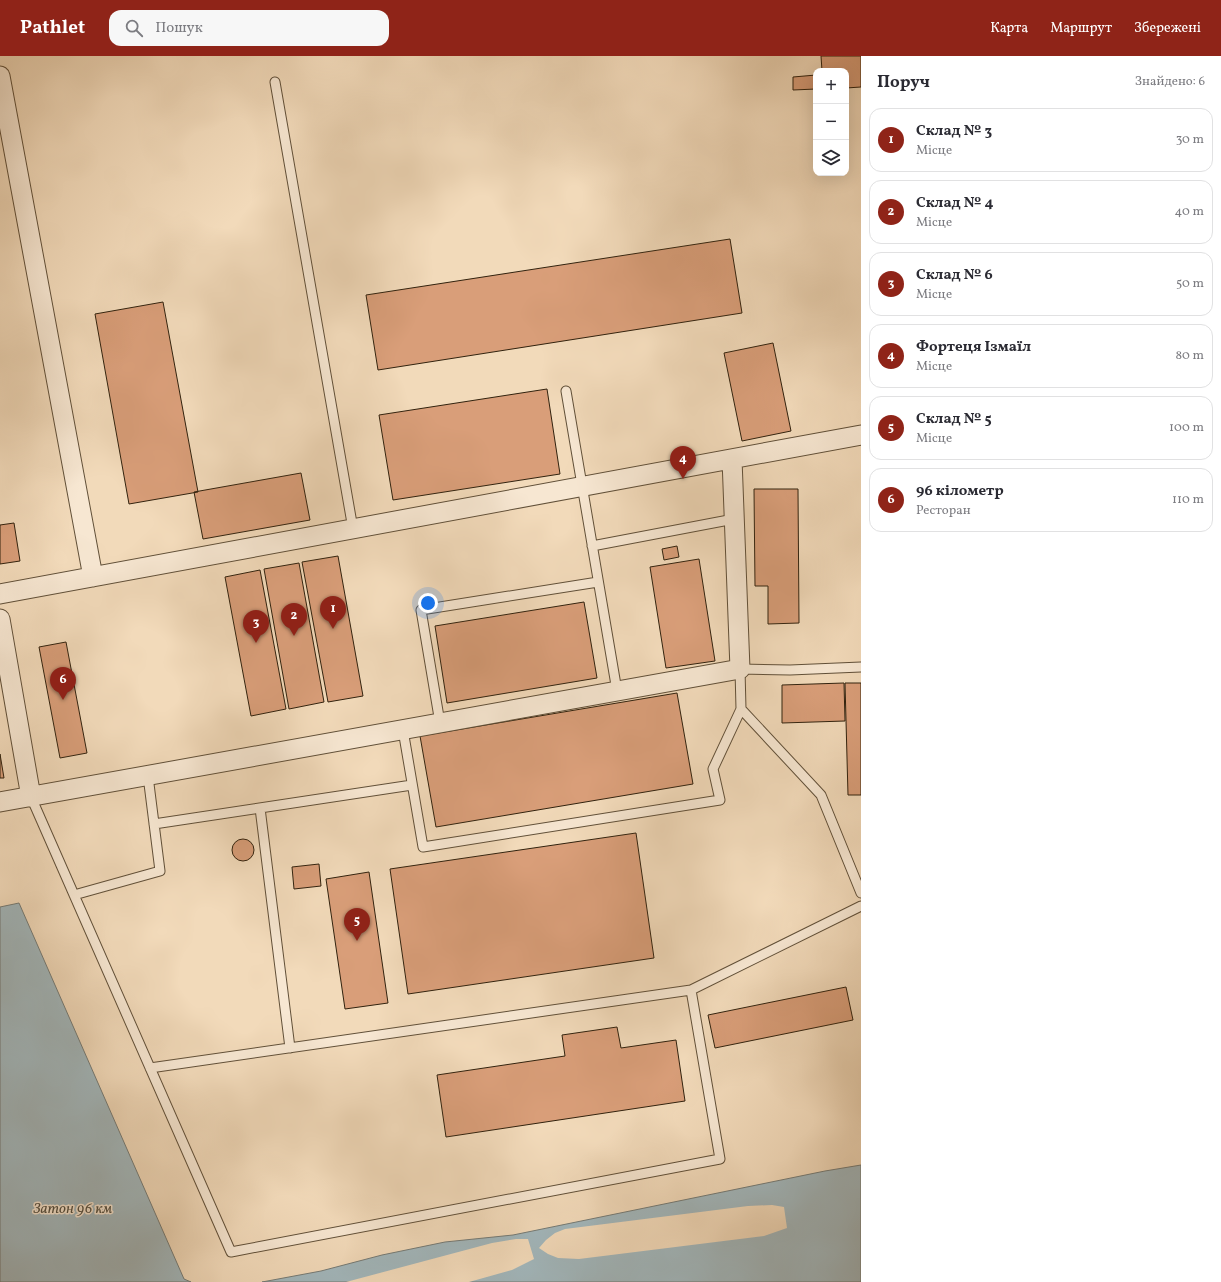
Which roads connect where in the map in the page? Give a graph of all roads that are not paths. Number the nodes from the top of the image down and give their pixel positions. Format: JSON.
{"nodes":[{"id":1,"x":0,"y":76,"type":"edge"},
{"id":2,"x":275,"y":82,"type":"dead end"},
{"id":3,"x":566,"y":391,"type":"dead end"},
{"id":4,"x":861,"y":435,"type":"edge"},
{"id":5,"x":732,"y":459,"type":"junction"},
{"id":6,"x":582,"y":486,"type":"junction"},
{"id":7,"x":734,"y":519,"type":"junction"},
{"id":8,"x":353,"y":529,"type":"junction"},
{"id":9,"x":592,"y":546,"type":"junction"},
{"id":10,"x":93,"y":577,"type":"junction"},
{"id":11,"x":598,"y":582,"type":"junction"},
{"id":12,"x":0,"y":594,"type":"edge"},
{"id":13,"x":0,"y":619,"type":"edge"},
{"id":14,"x":861,"y":667,"type":"edge"},
{"id":15,"x":740,"y":669,"type":"junction"},
{"id":16,"x":617,"y":691,"type":"junction"},
{"id":17,"x":741,"y":709,"type":"junction"},
{"id":18,"x":440,"y":723,"type":"junction"},
{"id":19,"x":403,"y":730,"type":"junction"},
{"id":20,"x":148,"y":776,"type":"junction"},
{"id":21,"x":412,"y":785,"type":"junction"},
{"id":22,"x":31,"y":796,"type":"junction"},
{"id":23,"x":0,"y":802,"type":"edge"},
{"id":24,"x":260,"y":808,"type":"junction"},
{"id":25,"x":154,"y":824,"type":"junction"},
{"id":26,"x":861,"y":893,"type":"edge"},
{"id":27,"x":74,"y":895,"type":"junction"},
{"id":28,"x":861,"y":906,"type":"edge"},
{"id":29,"x":691,"y":990,"type":"junction"},
{"id":30,"x":290,"y":1048,"type":"junction"},
{"id":31,"x":150,"y":1068,"type":"junction"}],
"edges":[{"from":1,"to":10,"type":"street"},
{"from":2,"to":8,"type":"lane"},
{"from":3,"to":6,"type":"lane"},
{"from":4,"to":5,"type":"street"},
{"from":5,"to":6,"type":"street"},
{"from":5,"to":7,"type":"street"},
{"from":6,"to":8,"type":"street"},
{"from":6,"to":9,"type":"lane"},
{"from":7,"to":9,"type":"lane"},
{"from":7,"to":15,"type":"street"},
{"from":8,"to":10,"type":"street"},
{"from":9,"to":11,"type":"lane"},
{"from":10,"to":12,"type":"street"},
{"from":11,"to":16,"type":"lane"},
{"from":11,"to":18,"type":"lane"},
{"from":13,"to":22,"type":"street"},
{"from":14,"to":15,"type":"lane"},
{"from":15,"to":16,"type":"street"},
{"from":15,"to":17,"type":"lane"},
{"from":16,"to":18,"type":"street"},
{"from":17,"to":21,"type":"lane"},
{"from":17,"to":26,"type":"lane"},
{"from":18,"to":19,"type":"street"},
{"from":19,"to":20,"type":"street"},
{"from":19,"to":21,"type":"lane"},
{"from":20,"to":22,"type":"street"},
{"from":20,"to":25,"type":"lane"},
{"from":21,"to":24,"type":"lane"},
{"from":22,"to":23,"type":"street"},
{"from":22,"to":27,"type":"lane"},
{"from":24,"to":25,"type":"lane"},
{"from":24,"to":30,"type":"lane"},
{"from":25,"to":27,"type":"lane"},
{"from":27,"to":31,"type":"lane"},
{"from":28,"to":29,"type":"lane"},
{"from":29,"to":30,"type":"lane"},
{"from":29,"to":31,"type":"lane"},
{"from":30,"to":31,"type":"lane"}]}
